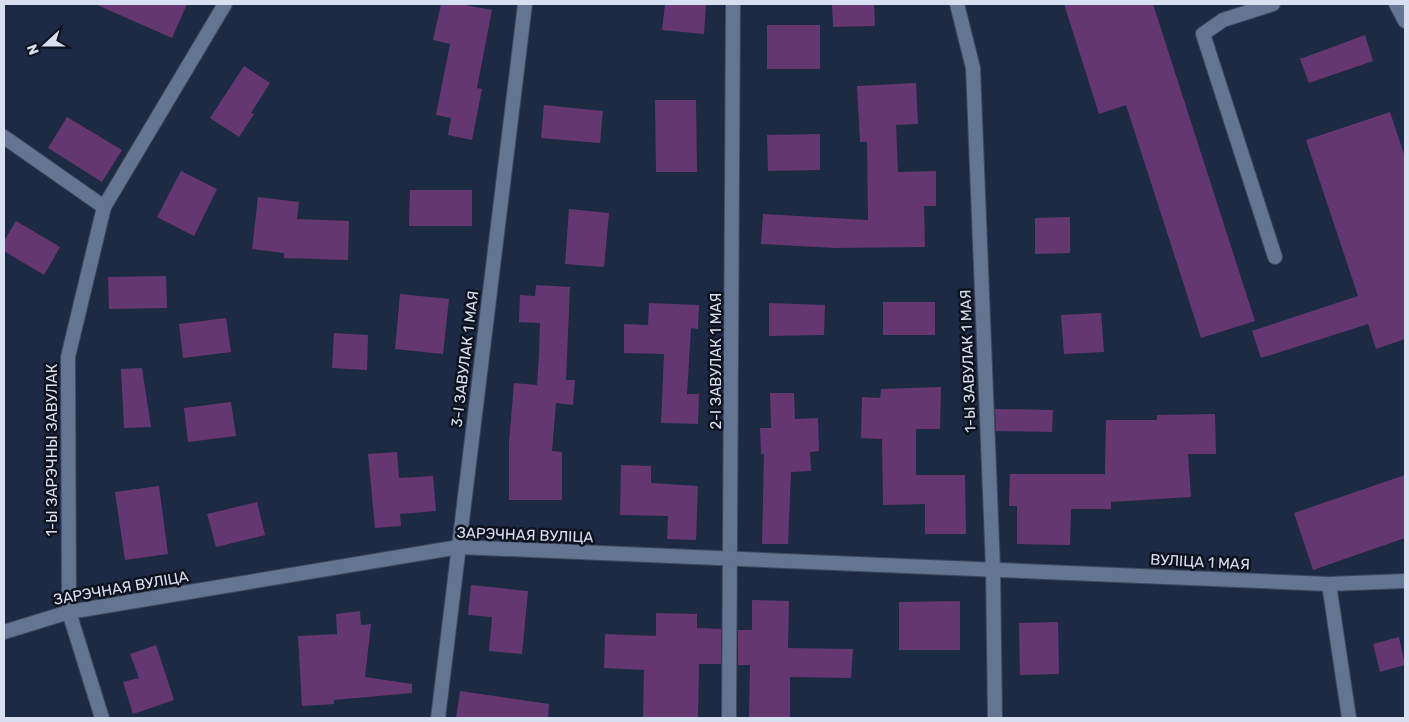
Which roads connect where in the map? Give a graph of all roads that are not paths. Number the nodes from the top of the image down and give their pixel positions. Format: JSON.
{"nodes":[{"id":1,"x":225,"y":4,"type":"edge"},
{"id":2,"x":525,"y":4,"type":"edge"},
{"id":3,"x":733,"y":4,"type":"edge"},
{"id":4,"x":957,"y":4,"type":"edge"},
{"id":5,"x":1273,"y":4,"type":"edge"},
{"id":6,"x":1396,"y":4,"type":"edge"},
{"id":7,"x":1405,"y":21,"type":"edge"},
{"id":8,"x":4,"y":137,"type":"edge"},
{"id":9,"x":104,"y":208,"type":"junction"},
{"id":10,"x":1275,"y":257,"type":"dead end"},
{"id":11,"x":459,"y":547,"type":"junction"},
{"id":12,"x":731,"y":559,"type":"junction"},
{"id":13,"x":993,"y":568,"type":"junction"},
{"id":14,"x":1405,"y":581,"type":"edge"},
{"id":15,"x":1329,"y":584,"type":"junction"},
{"id":16,"x":69,"y":612,"type":"junction"},
{"id":17,"x":4,"y":632,"type":"edge"},
{"id":18,"x":102,"y":718,"type":"edge"},
{"id":19,"x":438,"y":718,"type":"edge"},
{"id":20,"x":729,"y":718,"type":"edge"},
{"id":21,"x":995,"y":718,"type":"edge"},
{"id":22,"x":1350,"y":718,"type":"edge"}],
"edges":[{"from":1,"to":9,"type":"street","name":"1-Ы ЗАРЭЧНЫ ЗАВУЛАК"},
{"from":2,"to":11,"type":"street","name":"3-І ЗАВУЛАК 1 МАЯ"},
{"from":3,"to":12,"type":"street","name":"2-І ЗАВУЛАК 1 МАЯ"},
{"from":4,"to":13,"type":"street","name":"1-Ы ЗАВУЛАК 1 МАЯ"},
{"from":5,"to":10,"type":"street"},
{"from":6,"to":7,"type":"street"},
{"from":8,"to":9,"type":"street"},
{"from":9,"to":16,"type":"street","name":"1-Ы ЗАРЭЧНЫ ЗАВУЛАК"},
{"from":11,"to":12,"type":"street","name":"ЗАРЭЧНАЯ ВУЛІЦА"},
{"from":11,"to":16,"type":"street","name":"ЗАРЭЧНАЯ ВУЛІЦА"},
{"from":11,"to":19,"type":"street","name":"3-І ЗАВУЛАК 1 МАЯ"},
{"from":12,"to":13,"type":"street","name":"ЗАРЭЧНАЯ ВУЛІЦА"},
{"from":12,"to":20,"type":"street","name":"2-І ЗАВУЛАК 1 МАЯ"},
{"from":13,"to":15,"type":"street","name":"ВУЛІЦА 1 МАЯ"},
{"from":13,"to":21,"type":"street","name":"1-Ы ЗАВУЛАК 1 МАЯ"},
{"from":14,"to":15,"type":"street","name":"ВУЛІЦА 1 МАЯ"},
{"from":15,"to":22,"type":"street"},
{"from":16,"to":17,"type":"street","name":"ЗАРЭЧНАЯ ВУЛІЦА"},
{"from":16,"to":18,"type":"street","name":"1-Ы ЗАРЭЧНЫ ЗАВУЛАК"}]}
